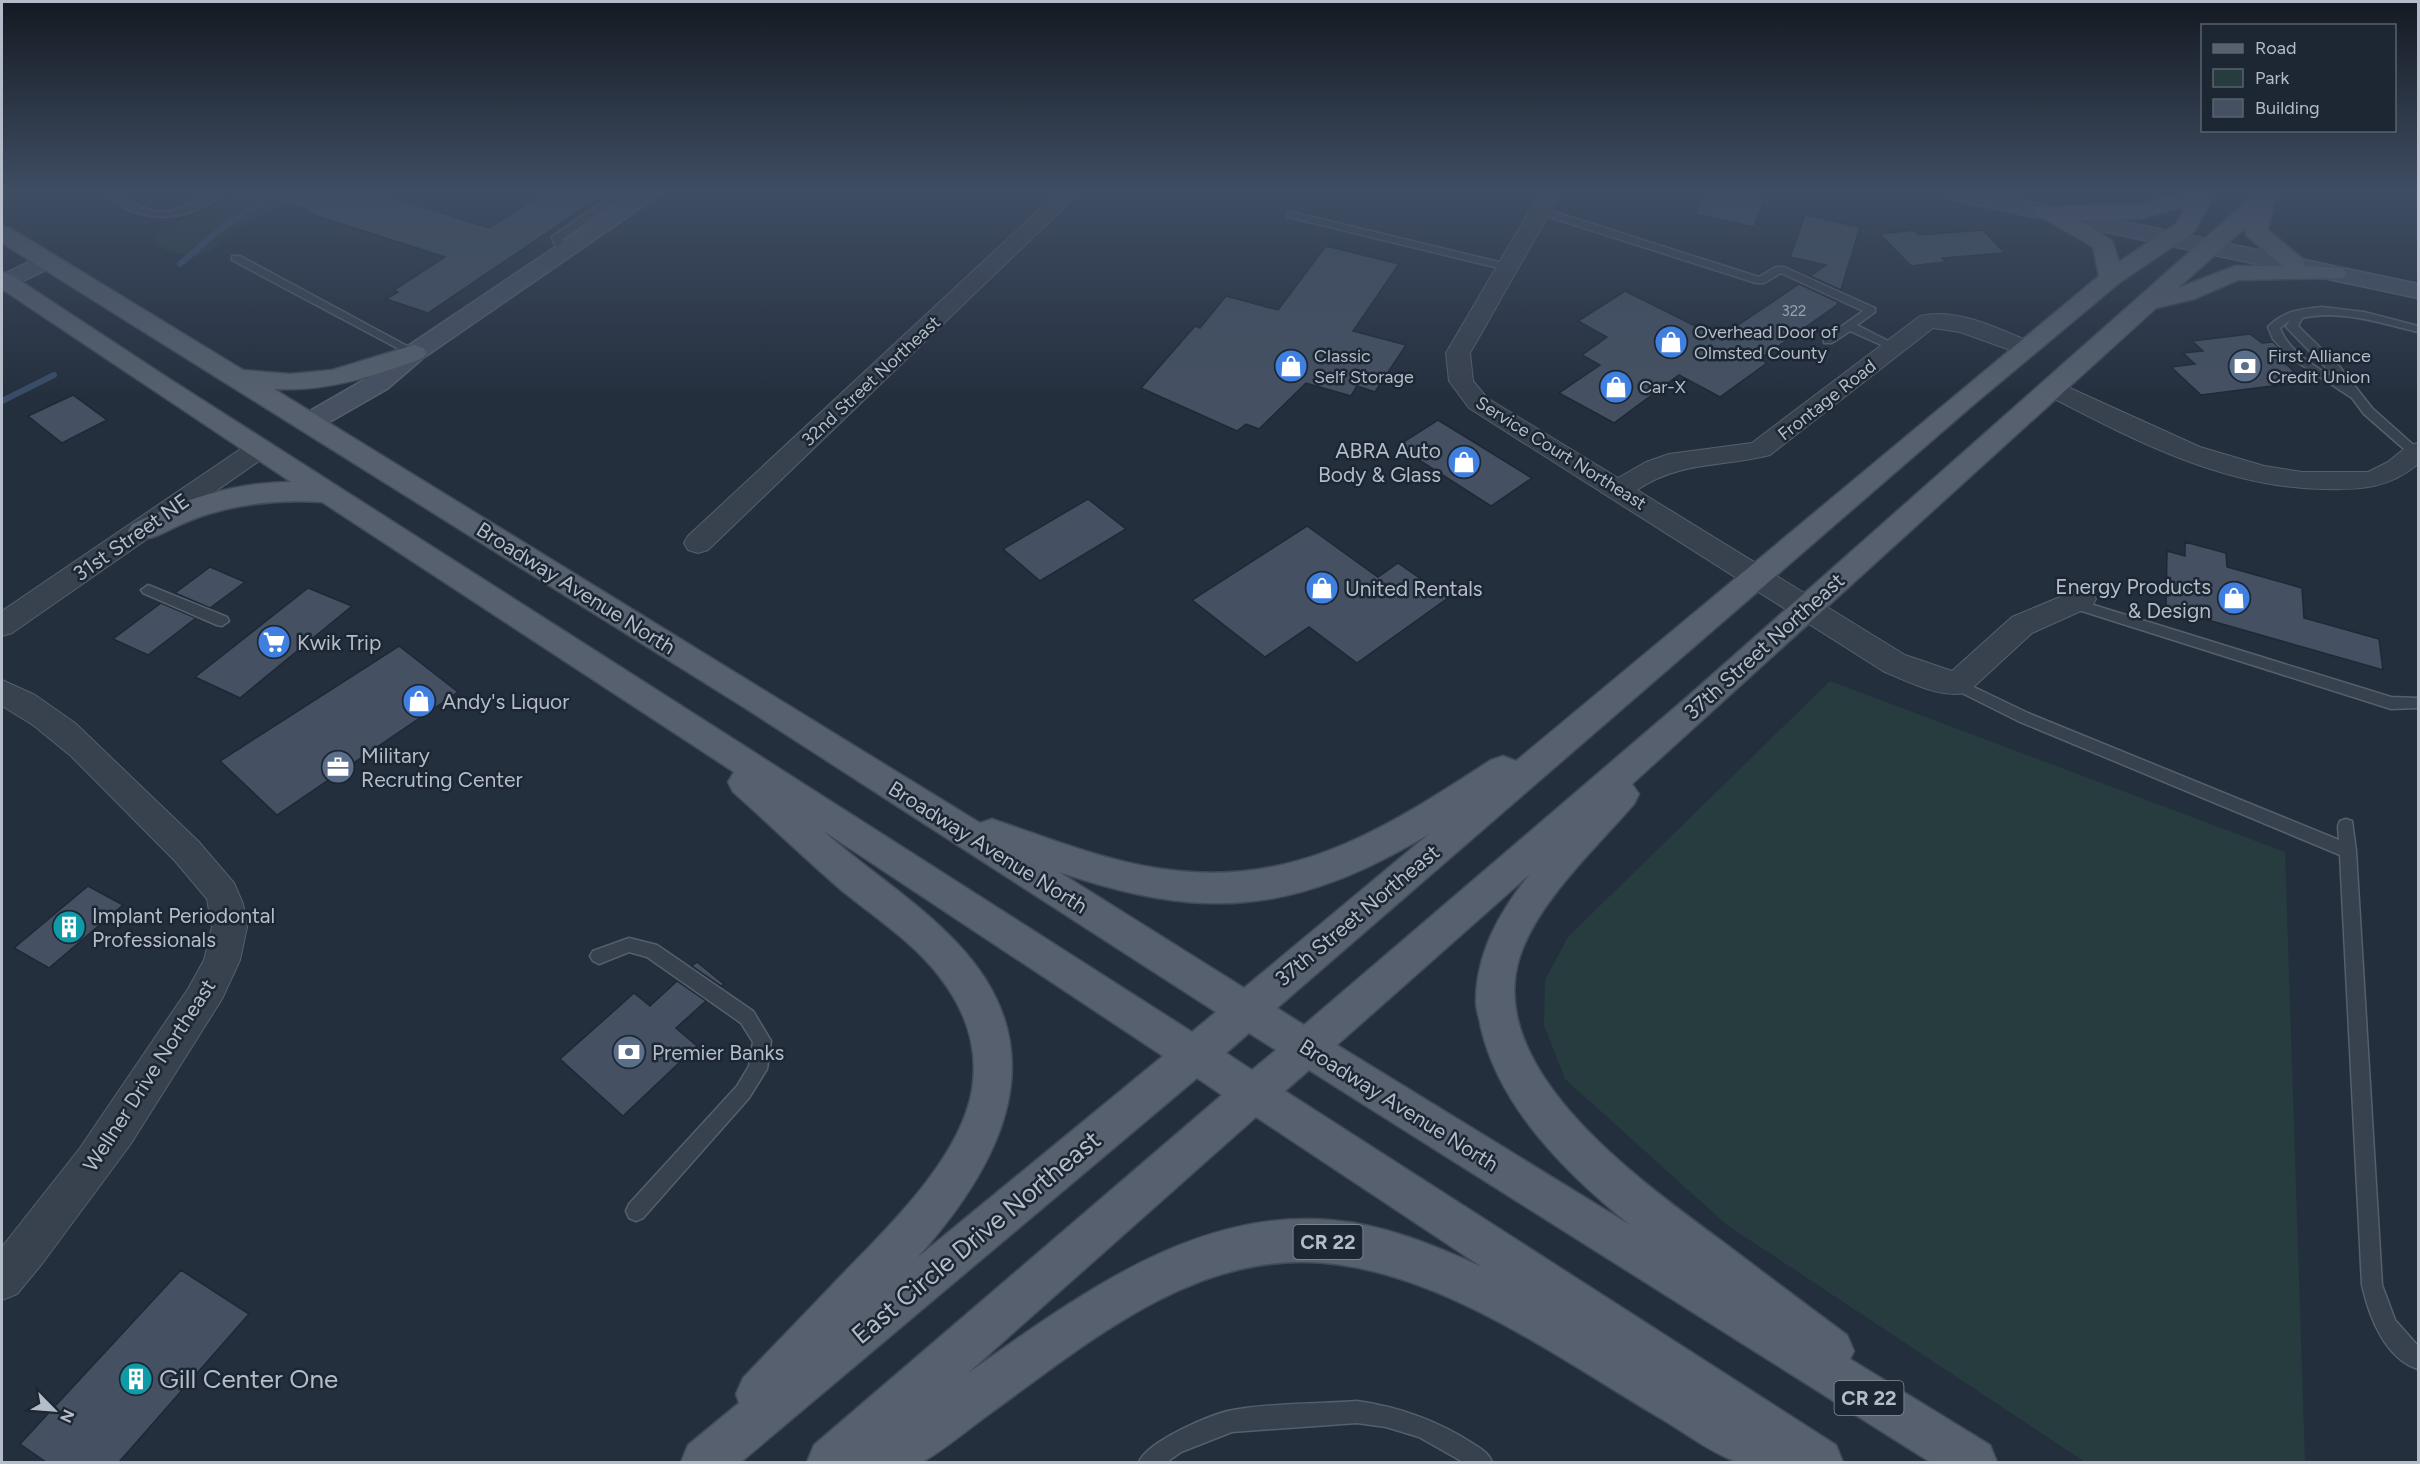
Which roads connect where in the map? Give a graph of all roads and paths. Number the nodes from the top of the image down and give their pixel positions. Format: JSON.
{"nodes":[{"id":1,"x":46,"y":261,"type":"joint"},
{"id":2,"x":242,"y":261,"type":"edge"},
{"id":3,"x":549,"y":261,"type":"edge"},
{"id":4,"x":997,"y":261,"type":"edge"},
{"id":5,"x":1484,"y":261,"type":"edge"},
{"id":6,"x":1510,"y":261,"type":"edge"},
{"id":7,"x":1707,"y":261,"type":"edge"},
{"id":8,"x":2107,"y":261,"type":"edge"},
{"id":9,"x":2135,"y":261,"type":"edge"},
{"id":10,"x":2195,"y":261,"type":"edge"},
{"id":11,"x":2282,"y":261,"type":"edge"},
{"id":12,"x":2292,"y":261,"type":"edge"},
{"id":13,"x":2295,"y":264,"type":"junction"},
{"id":14,"x":1507,"y":267,"type":"junction"},
{"id":15,"x":2335,"y":273,"type":"junction"},
{"id":16,"x":2111,"y":278,"type":"junction"},
{"id":17,"x":3,"y":282,"type":"edge"},
{"id":18,"x":2418,"y":291,"type":"edge"},
{"id":19,"x":2150,"y":303,"type":"junction"},
{"id":20,"x":2313,"y":312,"type":"junction"},
{"id":21,"x":1849,"y":326,"type":"junction"},
{"id":22,"x":2418,"y":329,"type":"edge"},
{"id":23,"x":1828,"y":341,"type":"dead end"},
{"id":24,"x":1894,"y":347,"type":"junction"},
{"id":25,"x":2027,"y":349,"type":"junction"},
{"id":26,"x":414,"y":353,"type":"junction"},
{"id":27,"x":234,"y":374,"type":"junction"},
{"id":28,"x":2052,"y":388,"type":"junction"},
{"id":29,"x":2353,"y":395,"type":"junction"},
{"id":30,"x":217,"y":421,"type":"junction"},
{"id":31,"x":310,"y":422,"type":"junction"},
{"id":32,"x":260,"y":448,"type":"junction"},
{"id":33,"x":351,"y":448,"type":"junction"},
{"id":34,"x":2417,"y":452,"type":"edge"},
{"id":35,"x":1620,"y":490,"type":"junction"},
{"id":36,"x":331,"y":494,"type":"junction"},
{"id":37,"x":142,"y":531,"type":"junction"},
{"id":38,"x":698,"y":543,"type":"dead end"},
{"id":39,"x":1756,"y":576,"type":"junction"},
{"id":40,"x":148,"y":590,"type":"dead end"},
{"id":41,"x":2077,"y":601,"type":"joint"},
{"id":42,"x":1805,"y":609,"type":"junction"},
{"id":43,"x":222,"y":621,"type":"dead end"},
{"id":44,"x":2,"y":625,"type":"edge"},
{"id":45,"x":1634,"y":681,"type":"junction"},
{"id":46,"x":1957,"y":684,"type":"junction"},
{"id":47,"x":2,"y":692,"type":"edge"},
{"id":48,"x":2418,"y":703,"type":"edge"},
{"id":49,"x":661,"y":707,"type":"junction"},
{"id":50,"x":1697,"y":707,"type":"junction"},
{"id":51,"x":925,"y":808,"type":"junction"},
{"id":52,"x":2346,"y":826,"type":"dead end"},
{"id":53,"x":2348,"y":851,"type":"junction"},
{"id":54,"x":599,"y":956,"type":"dead end"},
{"id":55,"x":1247,"y":1010,"type":"junction"},
{"id":56,"x":1307,"y":1048,"type":"junction"},
{"id":57,"x":1193,"y":1056,"type":"junction"},
{"id":58,"x":1253,"y":1095,"type":"junction"},
{"id":59,"x":636,"y":1211,"type":"dead end"},
{"id":60,"x":2,"y":1279,"type":"edge"},
{"id":61,"x":2418,"y":1359,"type":"edge"},
{"id":62,"x":690,"y":1462,"type":"edge"},
{"id":63,"x":705,"y":1462,"type":"edge"},
{"id":64,"x":831,"y":1462,"type":"edge"},
{"id":65,"x":880,"y":1462,"type":"edge"},
{"id":66,"x":1150,"y":1462,"type":"edge"},
{"id":67,"x":1481,"y":1462,"type":"edge"},
{"id":68,"x":1783,"y":1462,"type":"edge"},
{"id":69,"x":1819,"y":1462,"type":"edge"},
{"id":70,"x":1973,"y":1462,"type":"edge"},
{"id":71,"x":1983,"y":1462,"type":"edge"}],
"edges":[{"from":1,"to":17,"type":"street"},
{"from":1,"to":27,"type":"main road","name":"Broadway Avenue North"},
{"from":2,"to":26,"type":"lane"},
{"from":3,"to":26,"type":"street"},
{"from":4,"to":38,"type":"street","name":"32nd Street Northeast"},
{"from":5,"to":14,"type":"lane"},
{"from":6,"to":14,"type":"street","name":"Service Court Northeast"},
{"from":7,"to":21,"type":"lane"},
{"from":8,"to":16,"type":"main road"},
{"from":9,"to":16,"type":"main road","name":"37th Street Northeast"},
{"from":10,"to":19,"type":"main road","name":"37th Street Northeast"},
{"from":11,"to":13,"type":"street"},
{"from":12,"to":13,"type":"main road"},
{"from":13,"to":15,"type":"street"},
{"from":14,"to":35,"type":"street","name":"Service Court Northeast"},
{"from":15,"to":18,"type":"street"},
{"from":15,"to":19,"type":"main road"},
{"from":16,"to":25,"type":"main road","name":"37th Street Northeast"},
{"from":17,"to":30,"type":"main road"},
{"from":19,"to":28,"type":"main road","name":"37th Street Northeast"},
{"from":20,"to":22,"type":"lane"},
{"from":20,"to":29,"type":"lane"},
{"from":20,"to":29,"type":"lane"},
{"from":21,"to":23,"type":"lane"},
{"from":21,"to":24,"type":"lane"},
{"from":24,"to":25,"type":"street","name":"Frontage Road"},
{"from":24,"to":35,"type":"street","name":"Frontage Road"},
{"from":25,"to":39,"type":"main road","name":"37th Street Northeast"},
{"from":26,"to":27,"type":"main road"},
{"from":26,"to":31,"type":"street"},
{"from":27,"to":31,"type":"main road","name":"Broadway Avenue North"},
{"from":28,"to":34,"type":"street"},
{"from":28,"to":42,"type":"main road","name":"37th Street Northeast"},
{"from":29,"to":34,"type":"lane"},
{"from":30,"to":31,"type":"main road"},
{"from":30,"to":32,"type":"main road"},
{"from":31,"to":33,"type":"main road","name":"Broadway Avenue North"},
{"from":32,"to":33,"type":"main road"},
{"from":32,"to":36,"type":"main road"},
{"from":32,"to":37,"type":"street","name":"31st Street NE"},
{"from":33,"to":51,"type":"main road","name":"Broadway Avenue North"},
{"from":35,"to":39,"type":"street","name":"Service Court Northeast"},
{"from":36,"to":37,"type":"main road"},
{"from":36,"to":49,"type":"main road"},
{"from":37,"to":44,"type":"street","name":"31st Street NE"},
{"from":39,"to":42,"type":"street","name":"Service Court Northeast"},
{"from":39,"to":45,"type":"main road","name":"37th Street Northeast"},
{"from":40,"to":43,"type":"lane"},
{"from":41,"to":46,"type":"street"},
{"from":41,"to":48,"type":"lane"},
{"from":42,"to":46,"type":"street","name":"Service Court Northeast"},
{"from":42,"to":50,"type":"main road","name":"37th Street Northeast"},
{"from":45,"to":51,"type":"main road"},
{"from":45,"to":55,"type":"main road","name":"37th Street Northeast"},
{"from":46,"to":53,"type":"lane"},
{"from":47,"to":60,"type":"street","name":"Wellner Drive Northeast"},
{"from":49,"to":57,"type":"main road"},
{"from":49,"to":62,"type":"main road"},
{"from":50,"to":56,"type":"main road","name":"37th Street Northeast"},
{"from":50,"to":71,"type":"main road"},
{"from":51,"to":55,"type":"main road","name":"Broadway Avenue North"},
{"from":52,"to":53,"type":"lane"},
{"from":53,"to":61,"type":"lane"},
{"from":54,"to":59,"type":"lane"},
{"from":55,"to":56,"type":"main road","name":"Broadway Avenue North","number":"CR 22"},
{"from":55,"to":57,"type":"main road","name":"East Circle Drive Northeast"},
{"from":56,"to":58,"type":"main road","name":"37th Street Northeast"},
{"from":56,"to":70,"type":"main road","name":"Broadway Avenue North","number":"CR 22"},
{"from":57,"to":58,"type":"main road"},
{"from":57,"to":63,"type":"main road","name":"East Circle Drive Northeast"},
{"from":58,"to":64,"type":"main road"},
{"from":58,"to":69,"type":"main road"},
{"from":65,"to":68,"type":"main road","number":"CR 22"},
{"from":66,"to":67,"type":"lane"}]}
